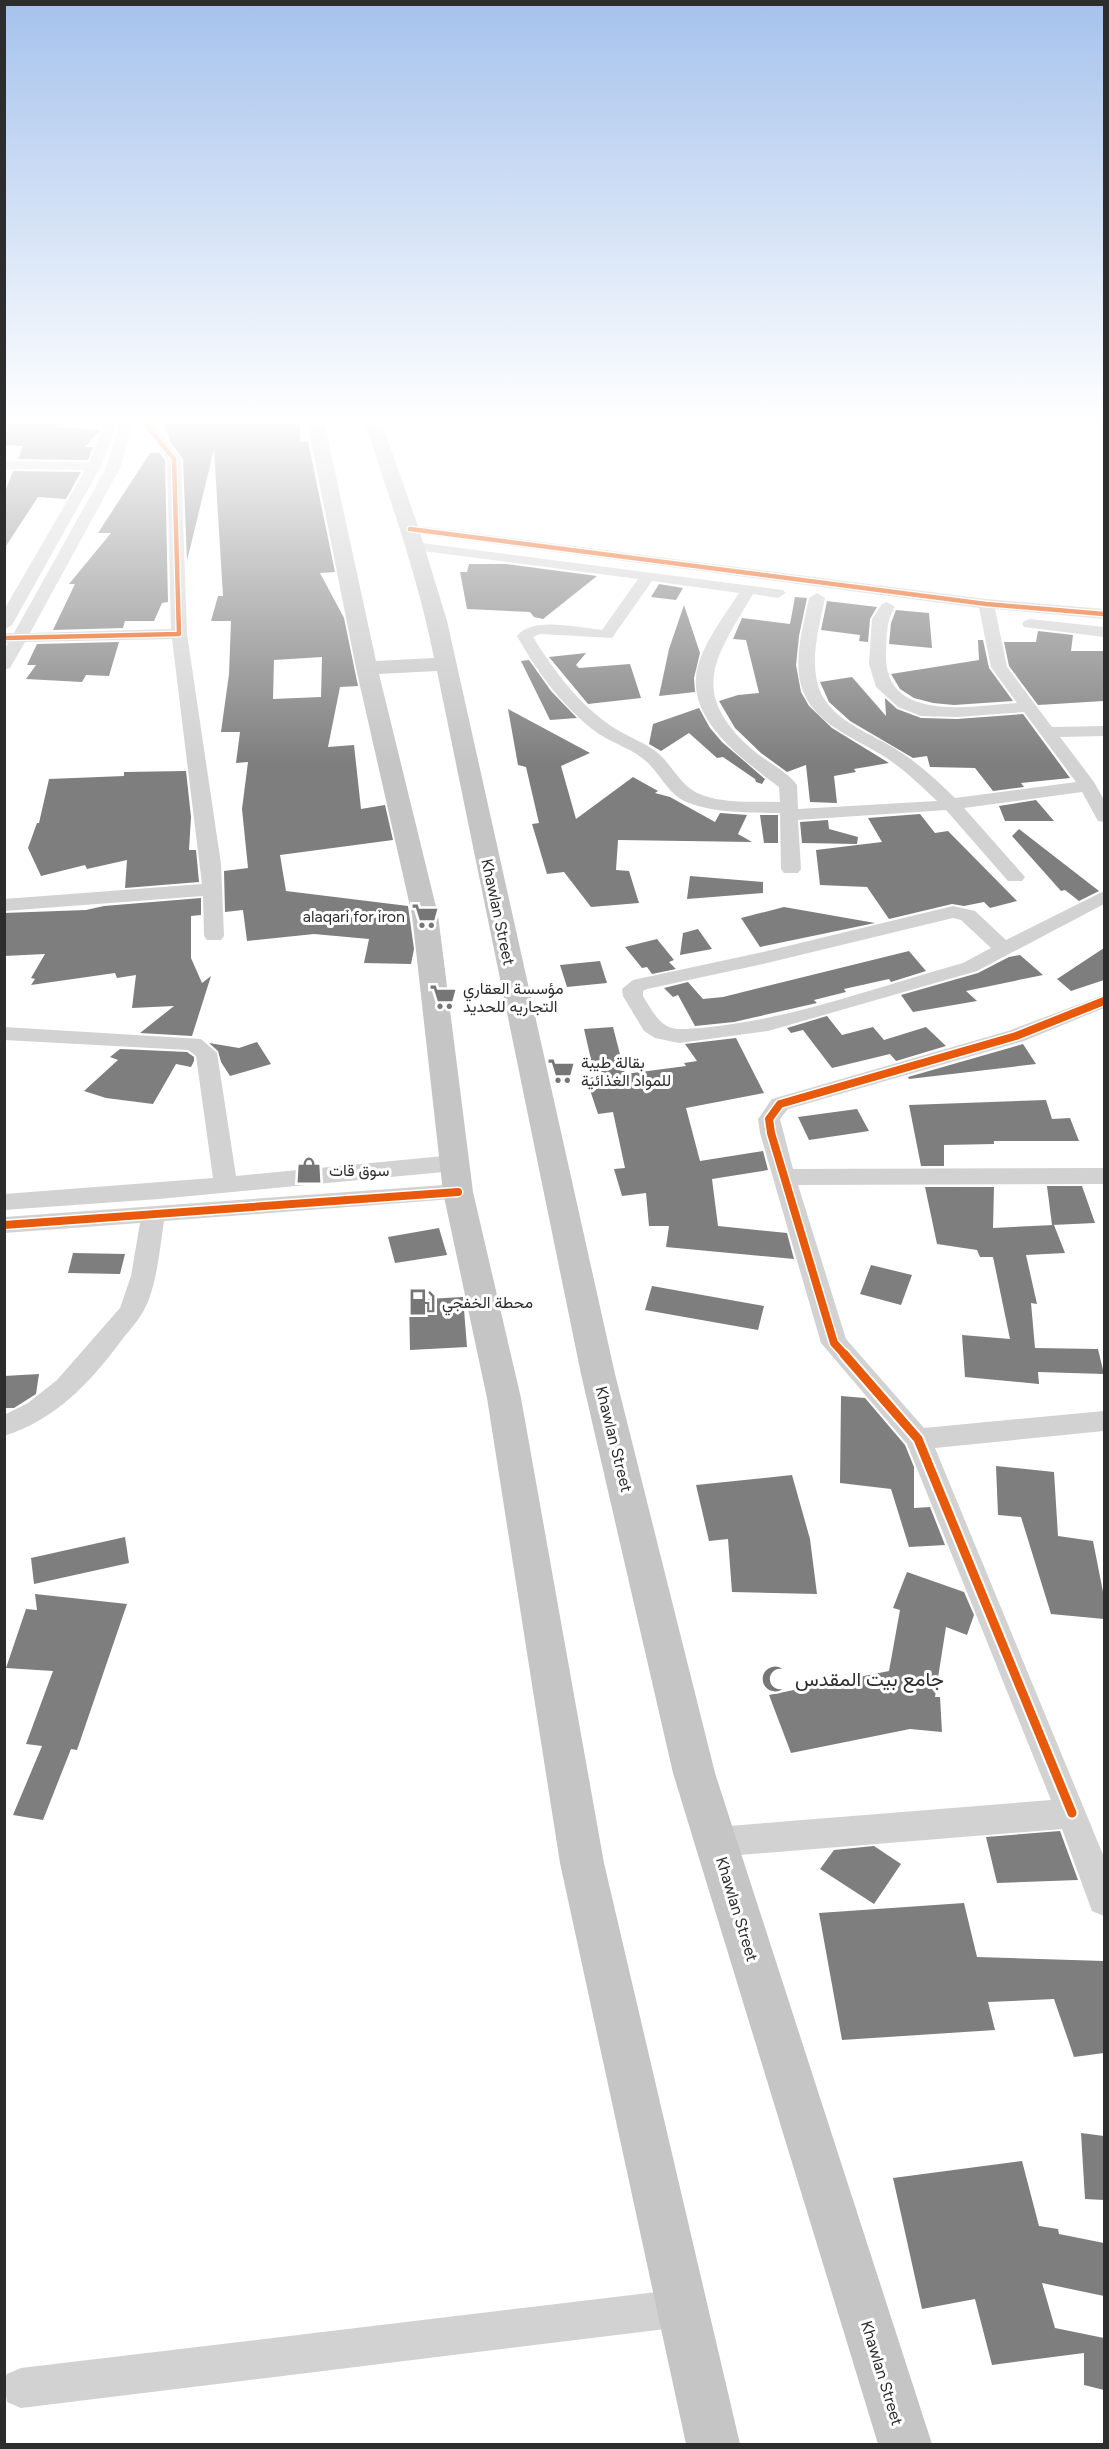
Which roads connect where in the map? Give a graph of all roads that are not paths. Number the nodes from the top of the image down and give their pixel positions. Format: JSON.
{"nodes":[{"id":1,"x":53,"y":535,"type":"edge"},
{"id":2,"x":73,"y":535,"type":"edge"},
{"id":3,"x":176,"y":535,"type":"edge"},
{"id":4,"x":339,"y":535,"type":"edge"},
{"id":5,"x":412,"y":537,"type":"junction"},
{"id":6,"x":648,"y":576,"type":"junction"},
{"id":7,"x":749,"y":589,"type":"junction"},
{"id":8,"x":10,"y":607,"type":"edge"},
{"id":9,"x":887,"y":607,"type":"dead end"},
{"id":10,"x":1104,"y":614,"type":"edge"},
{"id":11,"x":992,"y":617,"type":"junction"},
{"id":12,"x":4,"y":625,"type":"edge"},
{"id":13,"x":1104,"y":632,"type":"edge"},
{"id":14,"x":179,"y":634,"type":"junction"},
{"id":15,"x":11,"y":638,"type":"edge"},
{"id":16,"x":5,"y":661,"type":"edge"},
{"id":17,"x":445,"y":664,"type":"junction"},
{"id":18,"x":367,"y":668,"type":"junction"},
{"id":19,"x":1028,"y":707,"type":"junction"},
{"id":20,"x":1104,"y":731,"type":"edge"},
{"id":21,"x":1047,"y":732,"type":"junction"},
{"id":22,"x":1088,"y":786,"type":"junction"},
{"id":23,"x":952,"y":804,"type":"junction"},
{"id":24,"x":789,"y":811,"type":"junction"},
{"id":25,"x":1104,"y":817,"type":"edge"},
{"id":26,"x":791,"y":869,"type":"dead end"},
{"id":27,"x":1015,"y":877,"type":"dead end"},
{"id":28,"x":212,"y":889,"type":"junction"},
{"id":29,"x":1104,"y":897,"type":"edge"},
{"id":30,"x":4,"y":905,"type":"edge"},
{"id":31,"x":214,"y":936,"type":"dead end"},
{"id":32,"x":1005,"y":950,"type":"junction"},
{"id":33,"x":1102,"y":1004,"type":"edge"},
{"id":34,"x":4,"y":1033,"type":"edge"},
{"id":35,"x":1104,"y":1176,"type":"edge"},
{"id":36,"x":456,"y":1177,"type":"junction"},
{"id":37,"x":784,"y":1177,"type":"junction"},
{"id":38,"x":226,"y":1185,"type":"junction"},
{"id":39,"x":4,"y":1202,"type":"edge"},
{"id":40,"x":153,"y":1214,"type":"junction"},
{"id":41,"x":4,"y":1225,"type":"edge"},
{"id":42,"x":1104,"y":1421,"type":"edge"},
{"id":43,"x":4,"y":1426,"type":"edge"},
{"id":44,"x":918,"y":1439,"type":"junction"},
{"id":45,"x":1072,"y":1813,"type":"junction"},
{"id":46,"x":716,"y":1842,"type":"junction"},
{"id":47,"x":1104,"y":1900,"type":"edge"},
{"id":48,"x":682,"y":2308,"type":"junction"},
{"id":49,"x":21,"y":2388,"type":"dead end"},
{"id":50,"x":713,"y":2445,"type":"edge"},
{"id":51,"x":905,"y":2445,"type":"edge"}],
"edges":[{"from":1,"to":8,"type":"street"},
{"from":2,"to":15,"type":"street"},
{"from":3,"to":14,"type":"street"},
{"from":4,"to":18,"type":"main road"},
{"from":5,"to":6,"type":"street"},
{"from":5,"to":11,"type":"street"},
{"from":5,"to":17,"type":"main road","name":"Khawlan Street"},
{"from":6,"to":7,"type":"street"},
{"from":6,"to":24,"type":"street"},
{"from":7,"to":23,"type":"street"},
{"from":7,"to":24,"type":"street"},
{"from":8,"to":12,"type":"street"},
{"from":9,"to":19,"type":"street"},
{"from":10,"to":11,"type":"street"},
{"from":11,"to":13,"type":"street"},
{"from":11,"to":19,"type":"street"},
{"from":14,"to":15,"type":"street"},
{"from":14,"to":28,"type":"street"},
{"from":15,"to":16,"type":"street"},
{"from":17,"to":18,"type":"main road"},
{"from":17,"to":46,"type":"main road","name":"Khawlan Street"},
{"from":18,"to":36,"type":"main road"},
{"from":19,"to":21,"type":"street"},
{"from":20,"to":21,"type":"street"},
{"from":21,"to":22,"type":"street"},
{"from":22,"to":23,"type":"street"},
{"from":22,"to":25,"type":"street"},
{"from":23,"to":24,"type":"street"},
{"from":23,"to":27,"type":"street"},
{"from":24,"to":26,"type":"street"},
{"from":28,"to":30,"type":"street"},
{"from":28,"to":31,"type":"street"},
{"from":29,"to":32,"type":"street"},
{"from":32,"to":32,"type":"street"},
{"from":33,"to":37,"type":"street"},
{"from":34,"to":38,"type":"street"},
{"from":35,"to":37,"type":"street"},
{"from":36,"to":38,"type":"street"},
{"from":36,"to":40,"type":"street"},
{"from":36,"to":48,"type":"main road"},
{"from":37,"to":44,"type":"street"},
{"from":38,"to":39,"type":"street"},
{"from":40,"to":41,"type":"street"},
{"from":40,"to":43,"type":"street"},
{"from":42,"to":44,"type":"street"},
{"from":44,"to":45,"type":"street"},
{"from":45,"to":46,"type":"street"},
{"from":45,"to":47,"type":"street"},
{"from":46,"to":51,"type":"main road","name":"Khawlan Street"},
{"from":48,"to":49,"type":"street"},
{"from":48,"to":50,"type":"main road"}]}
